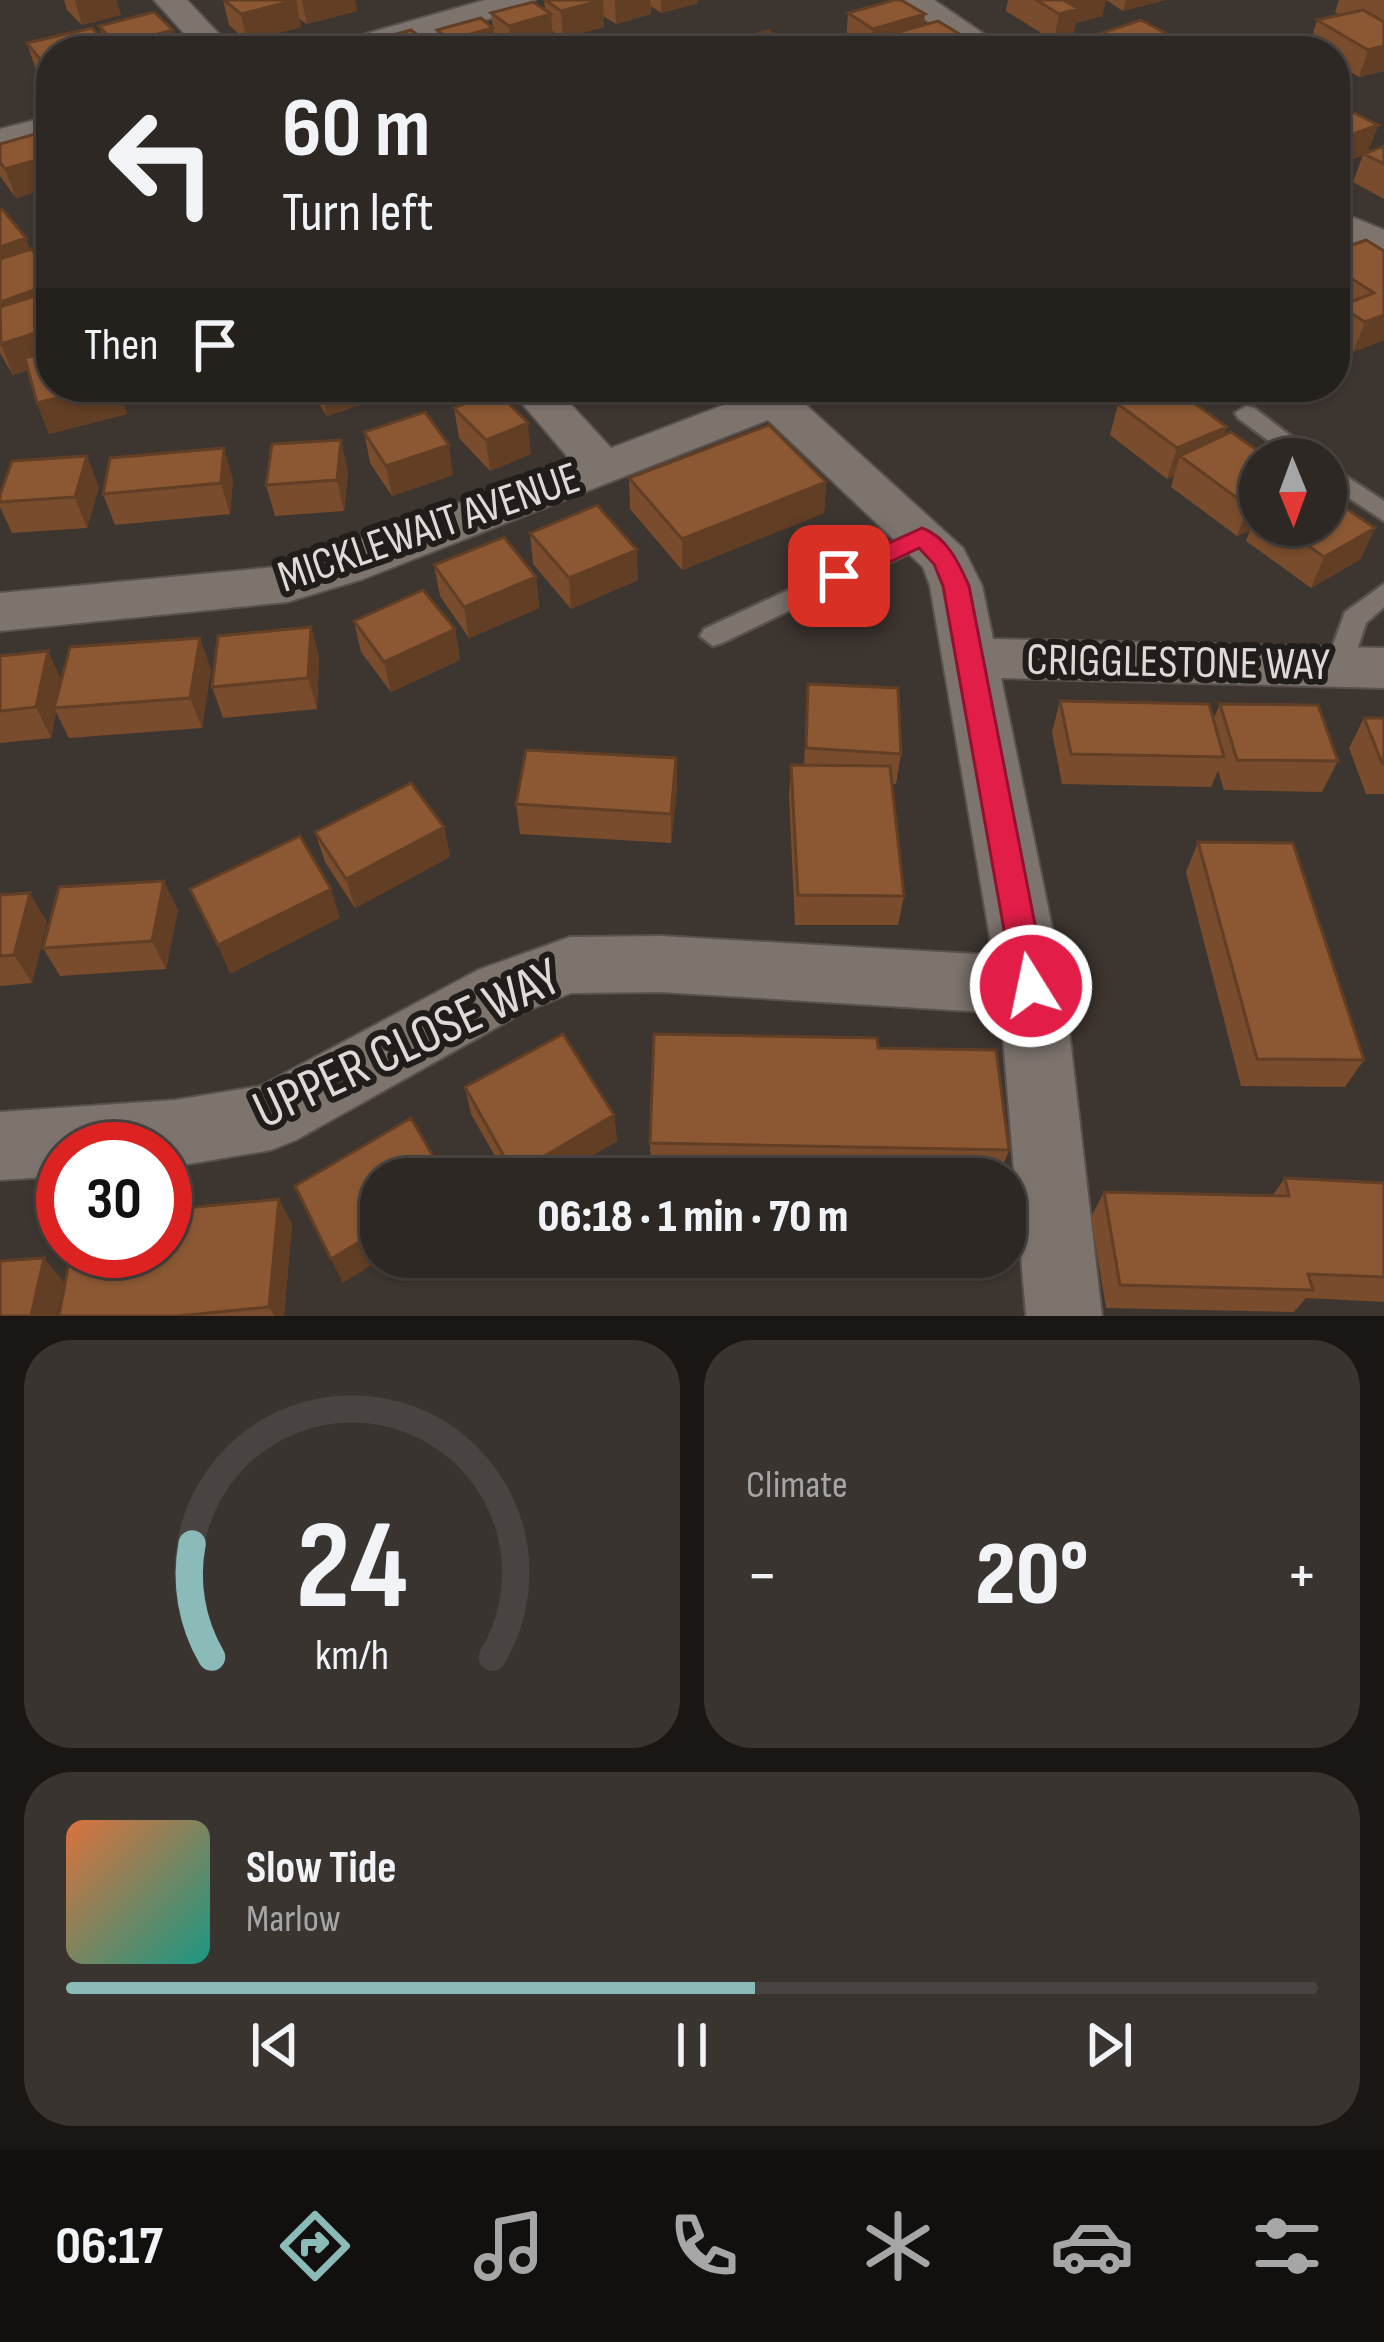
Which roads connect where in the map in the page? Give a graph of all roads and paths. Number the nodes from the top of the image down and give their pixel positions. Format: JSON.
{"nodes":[{"id":1,"x":170,"y":0,"type":"edge"},
{"id":2,"x":520,"y":0,"type":"edge"},
{"id":3,"x":913,"y":0,"type":"edge"},
{"id":4,"x":204,"y":36,"type":"edge"},
{"id":5,"x":394,"y":36,"type":"edge"},
{"id":6,"x":969,"y":36,"type":"edge"},
{"id":7,"x":36,"y":131,"type":"edge"},
{"id":8,"x":0,"y":140,"type":"edge"},
{"id":9,"x":1350,"y":229,"type":"edge"},
{"id":10,"x":1384,"y":245,"type":"edge"},
{"id":11,"x":544,"y":402,"type":"edge"},
{"id":12,"x":772,"y":402,"type":"edge"},
{"id":13,"x":799,"y":402,"type":"edge"},
{"id":14,"x":1246,"y":413,"type":"dead end"},
{"id":15,"x":1281,"y":438,"type":"edge"},
{"id":16,"x":603,"y":468,"type":"junction"},
{"id":17,"x":1347,"y":486,"type":"edge"},
{"id":18,"x":1384,"y":513,"type":"edge"},
{"id":19,"x":922,"y":536,"type":"junction"},
{"id":20,"x":1384,"y":593,"type":"edge"},
{"id":21,"x":0,"y":612,"type":"edge"},
{"id":22,"x":713,"y":636,"type":"dead end"},
{"id":23,"x":971,"y":658,"type":"junction"},
{"id":24,"x":1361,"y":667,"type":"edge"},
{"id":25,"x":1031,"y":986,"type":"junction"},
{"id":26,"x":0,"y":1146,"type":"edge"},
{"id":27,"x":1064,"y":1316,"type":"edge"}],
"edges":[{"from":1,"to":4,"type":"street"},
{"from":2,"to":5,"type":"street"},
{"from":3,"to":6,"type":"street"},
{"from":7,"to":8,"type":"street"},
{"from":9,"to":10,"type":"street"},
{"from":11,"to":16,"type":"street"},
{"from":12,"to":16,"type":"street","name":"MICKLEWAIT AVENUE"},
{"from":13,"to":19,"type":"street","name":"MICKLEWAIT AVENUE"},
{"from":14,"to":15,"type":"lane"},
{"from":16,"to":21,"type":"street","name":"MICKLEWAIT AVENUE"},
{"from":17,"to":18,"type":"lane"},
{"from":19,"to":22,"type":"lane"},
{"from":19,"to":23,"type":"street","name":"MICKLEWAIT AVENUE"},
{"from":20,"to":24,"type":"lane"},
{"from":23,"to":24,"type":"street","name":"CRIGGLESTONE WAY"},
{"from":23,"to":25,"type":"street","name":"MICKLEWAIT AVENUE"},
{"from":25,"to":26,"type":"street","name":"UPPER CLOSE WAY"},
{"from":25,"to":27,"type":"street","name":"MICKLEWAIT AVENUE"}]}
